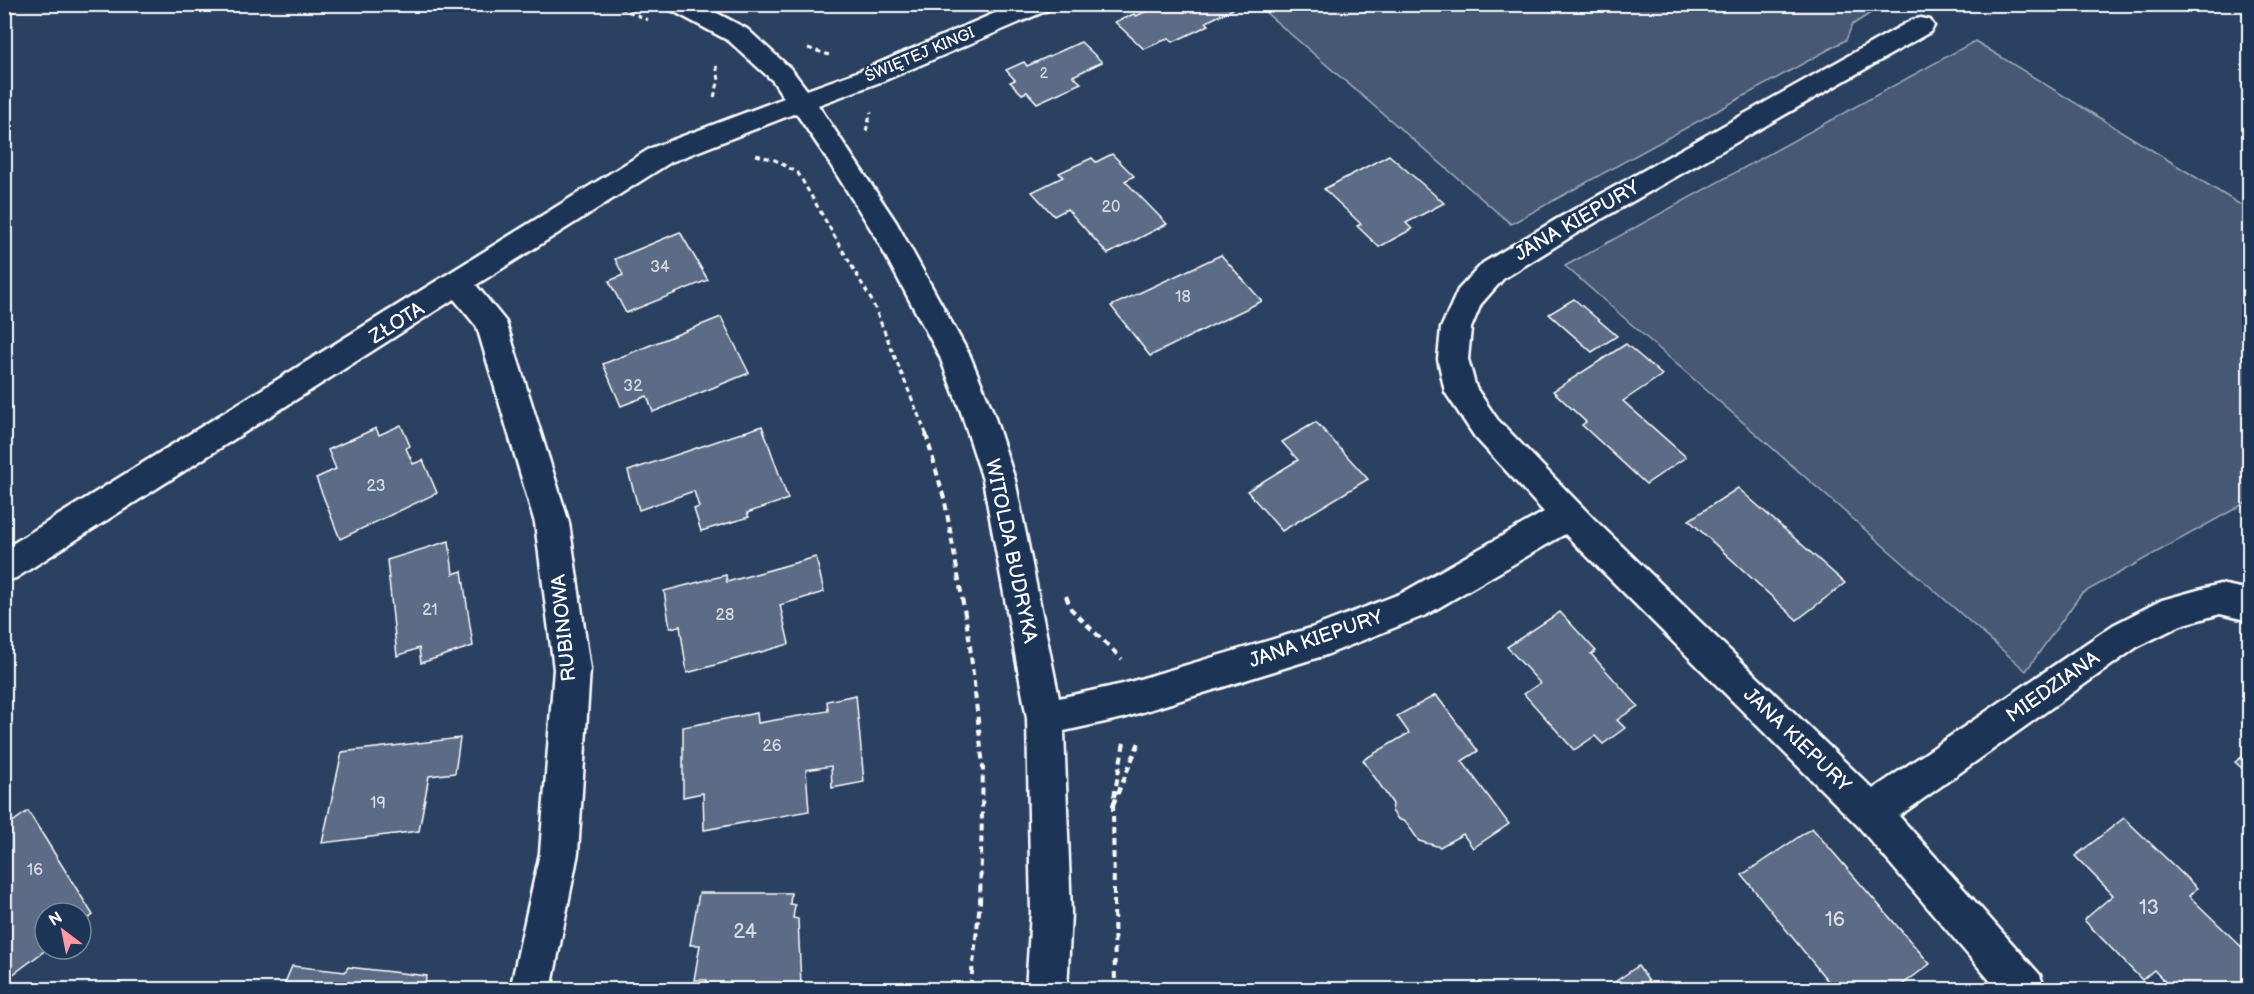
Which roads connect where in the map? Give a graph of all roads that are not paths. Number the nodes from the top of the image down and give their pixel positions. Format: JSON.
{"nodes":[{"id":1,"x":680,"y":4,"type":"edge"},
{"id":2,"x":1039,"y":4,"type":"edge"},
{"id":3,"x":1921,"y":26,"type":"dead end"},
{"id":4,"x":800,"y":101,"type":"junction"},
{"id":5,"x":458,"y":284,"type":"junction"},
{"id":6,"x":1568,"y":515,"type":"junction"},
{"id":7,"x":4,"y":567,"type":"edge"},
{"id":8,"x":2250,"y":606,"type":"edge"},
{"id":9,"x":1045,"y":718,"type":"junction"},
{"id":10,"x":1871,"y":813,"type":"junction"},
{"id":11,"x":530,"y":990,"type":"edge"},
{"id":12,"x":1046,"y":990,"type":"edge"},
{"id":13,"x":2025,"y":990,"type":"edge"}],
"edges":[{"from":1,"to":4,"type":"street","name":"WITOLDA BUDRYKA"},
{"from":2,"to":4,"type":"street","name":"ŚWIĘTEJ KINGI"},
{"from":3,"to":6,"type":"street","name":"JANA KIEPURY"},
{"from":4,"to":5,"type":"street","name":"ZŁOTA"},
{"from":4,"to":9,"type":"street","name":"WITOLDA BUDRYKA"},
{"from":5,"to":7,"type":"street","name":"ZŁOTA"},
{"from":5,"to":11,"type":"street","name":"RUBINOWA"},
{"from":6,"to":9,"type":"street","name":"JANA KIEPURY"},
{"from":6,"to":10,"type":"street","name":"JANA KIEPURY"},
{"from":8,"to":10,"type":"street","name":"MIEDZIANA"},
{"from":9,"to":12,"type":"street","name":"WITOLDA BUDRYKA"},
{"from":10,"to":13,"type":"street","name":"JANA KIEPURY"}]}
